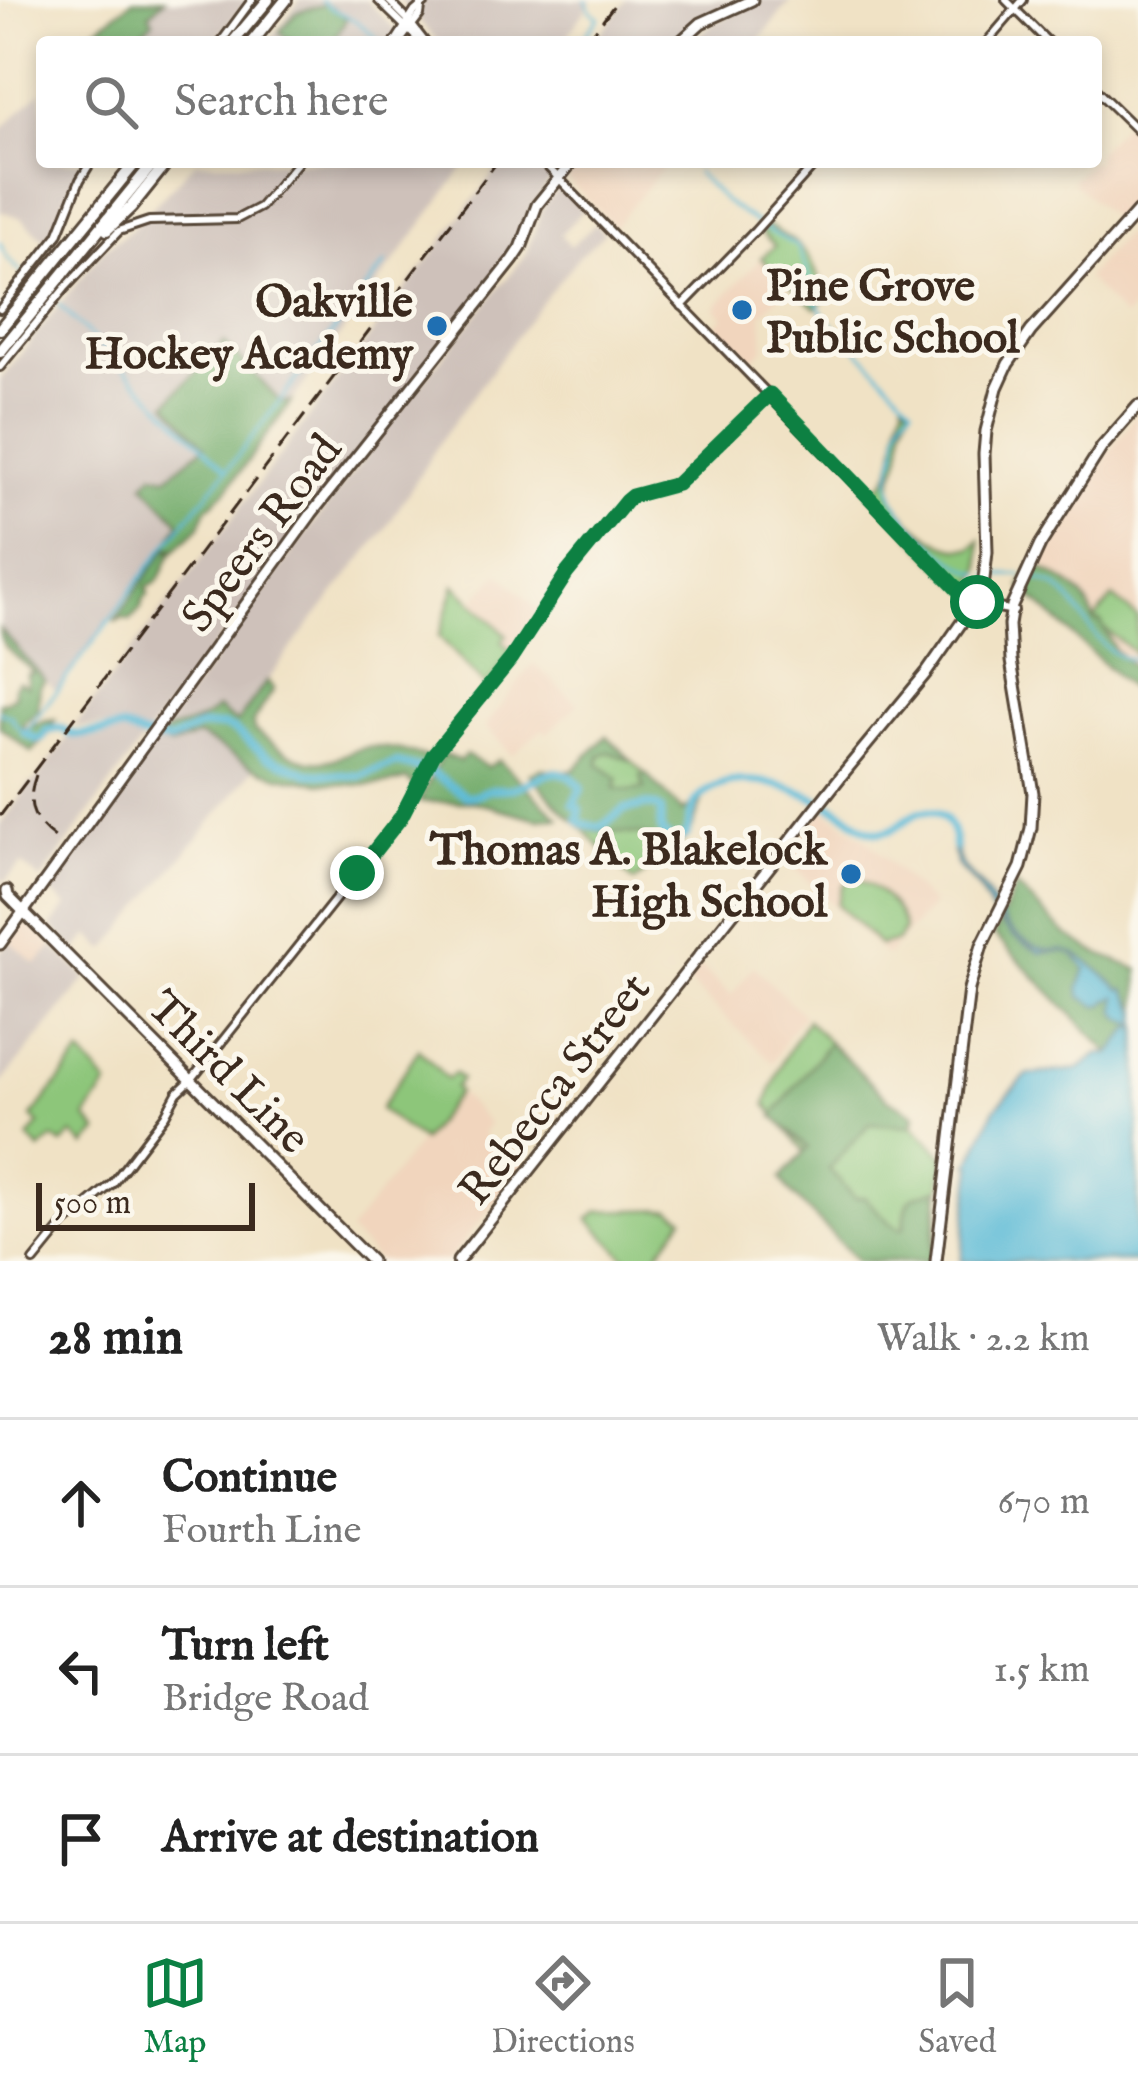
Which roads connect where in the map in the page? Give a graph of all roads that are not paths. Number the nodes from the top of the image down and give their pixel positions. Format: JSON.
{"nodes":[{"id":1,"x":252,"y":0,"type":"edge"},
{"id":2,"x":268,"y":0,"type":"edge"},
{"id":3,"x":286,"y":0,"type":"edge"},
{"id":4,"x":378,"y":0,"type":"edge"},
{"id":5,"x":388,"y":0,"type":"edge"},
{"id":6,"x":752,"y":0,"type":"edge"},
{"id":7,"x":1006,"y":0,"type":"edge"},
{"id":8,"x":1023,"y":0,"type":"edge"},
{"id":9,"x":423,"y":3,"type":"edge"},
{"id":10,"x":1016,"y":10,"type":"junction"},
{"id":11,"x":408,"y":25,"type":"junction"},
{"id":12,"x":225,"y":36,"type":"edge"},
{"id":13,"x":238,"y":36,"type":"edge"},
{"id":14,"x":258,"y":36,"type":"edge"},
{"id":15,"x":400,"y":36,"type":"edge"},
{"id":16,"x":416,"y":36,"type":"edge"},
{"id":17,"x":687,"y":36,"type":"edge"},
{"id":18,"x":992,"y":36,"type":"edge"},
{"id":19,"x":1042,"y":36,"type":"edge"},
{"id":20,"x":1102,"y":95,"type":"edge"},
{"id":21,"x":1138,"y":131,"type":"edge"},
{"id":22,"x":87,"y":168,"type":"edge"},
{"id":23,"x":122,"y":168,"type":"edge"},
{"id":24,"x":131,"y":168,"type":"edge"},
{"id":25,"x":149,"y":168,"type":"edge"},
{"id":26,"x":162,"y":168,"type":"edge"},
{"id":27,"x":293,"y":168,"type":"edge"},
{"id":28,"x":550,"y":168,"type":"edge"},
{"id":29,"x":566,"y":168,"type":"edge"},
{"id":30,"x":812,"y":168,"type":"edge"},
{"id":31,"x":558,"y":177,"type":"junction"},
{"id":32,"x":1138,"y":211,"type":"edge"},
{"id":33,"x":78,"y":256,"type":"junction"},
{"id":34,"x":682,"y":306,"type":"junction"},
{"id":35,"x":0,"y":309,"type":"edge"},
{"id":36,"x":14,"y":312,"type":"junction"},
{"id":37,"x":0,"y":329,"type":"edge"},
{"id":38,"x":0,"y":352,"type":"edge"},
{"id":39,"x":0,"y":367,"type":"edge"},
{"id":40,"x":770,"y":394,"type":"junction"},
{"id":41,"x":1138,"y":406,"type":"edge"},
{"id":42,"x":976,"y":599,"type":"junction"},
{"id":43,"x":1014,"y":606,"type":"junction"},
{"id":44,"x":3,"y":888,"type":"edge"},
{"id":45,"x":26,"y":911,"type":"junction"},
{"id":46,"x":0,"y":944,"type":"edge"},
{"id":47,"x":192,"y":1079,"type":"junction"},
{"id":48,"x":34,"y":1261,"type":"edge"},
{"id":49,"x":371,"y":1261,"type":"edge"},
{"id":50,"x":458,"y":1261,"type":"edge"},
{"id":51,"x":936,"y":1261,"type":"edge"}],
"edges":[{"from":1,"to":12,"type":"street"},
{"from":2,"to":13,"type":"highway"},
{"from":3,"to":14,"type":"highway"},
{"from":4,"to":11,"type":"street"},
{"from":5,"to":11,"type":"street"},
{"from":6,"to":17,"type":"main road"},
{"from":7,"to":10,"type":"street"},
{"from":8,"to":10,"type":"street"},
{"from":9,"to":11,"type":"street"},
{"from":10,"to":18,"type":"street"},
{"from":10,"to":19,"type":"street"},
{"from":11,"to":15,"type":"street"},
{"from":11,"to":16,"type":"street"},
{"from":20,"to":21,"type":"street"},
{"from":22,"to":35,"type":"street"},
{"from":23,"to":36,"type":"highway"},
{"from":24,"to":36,"type":"highway"},
{"from":25,"to":33,"type":"highway"},
{"from":26,"to":33,"type":"highway"},
{"from":27,"to":39,"type":"street"},
{"from":28,"to":31,"type":"street"},
{"from":29,"to":31,"type":"main road","name":"Speers Road"},
{"from":30,"to":34,"type":"street"},
{"from":31,"to":34,"type":"street"},
{"from":31,"to":45,"type":"main road","name":"Speers Road"},
{"from":32,"to":42,"type":"main road","name":"Rebecca Street"},
{"from":33,"to":38,"type":"highway"},
{"from":34,"to":40,"type":"street"},
{"from":36,"to":37,"type":"highway"},
{"from":40,"to":42,"type":"street"},
{"from":40,"to":47,"type":"street"},
{"from":41,"to":43,"type":"main road"},
{"from":42,"to":43,"type":"street"},
{"from":42,"to":50,"type":"main road","name":"Rebecca Street"},
{"from":43,"to":51,"type":"main road"},
{"from":44,"to":45,"type":"main road","name":"Third Line"},
{"from":45,"to":46,"type":"main road","name":"Speers Road"},
{"from":45,"to":47,"type":"main road","name":"Third Line"},
{"from":47,"to":48,"type":"street"},
{"from":47,"to":49,"type":"main road","name":"Third Line"}]}
